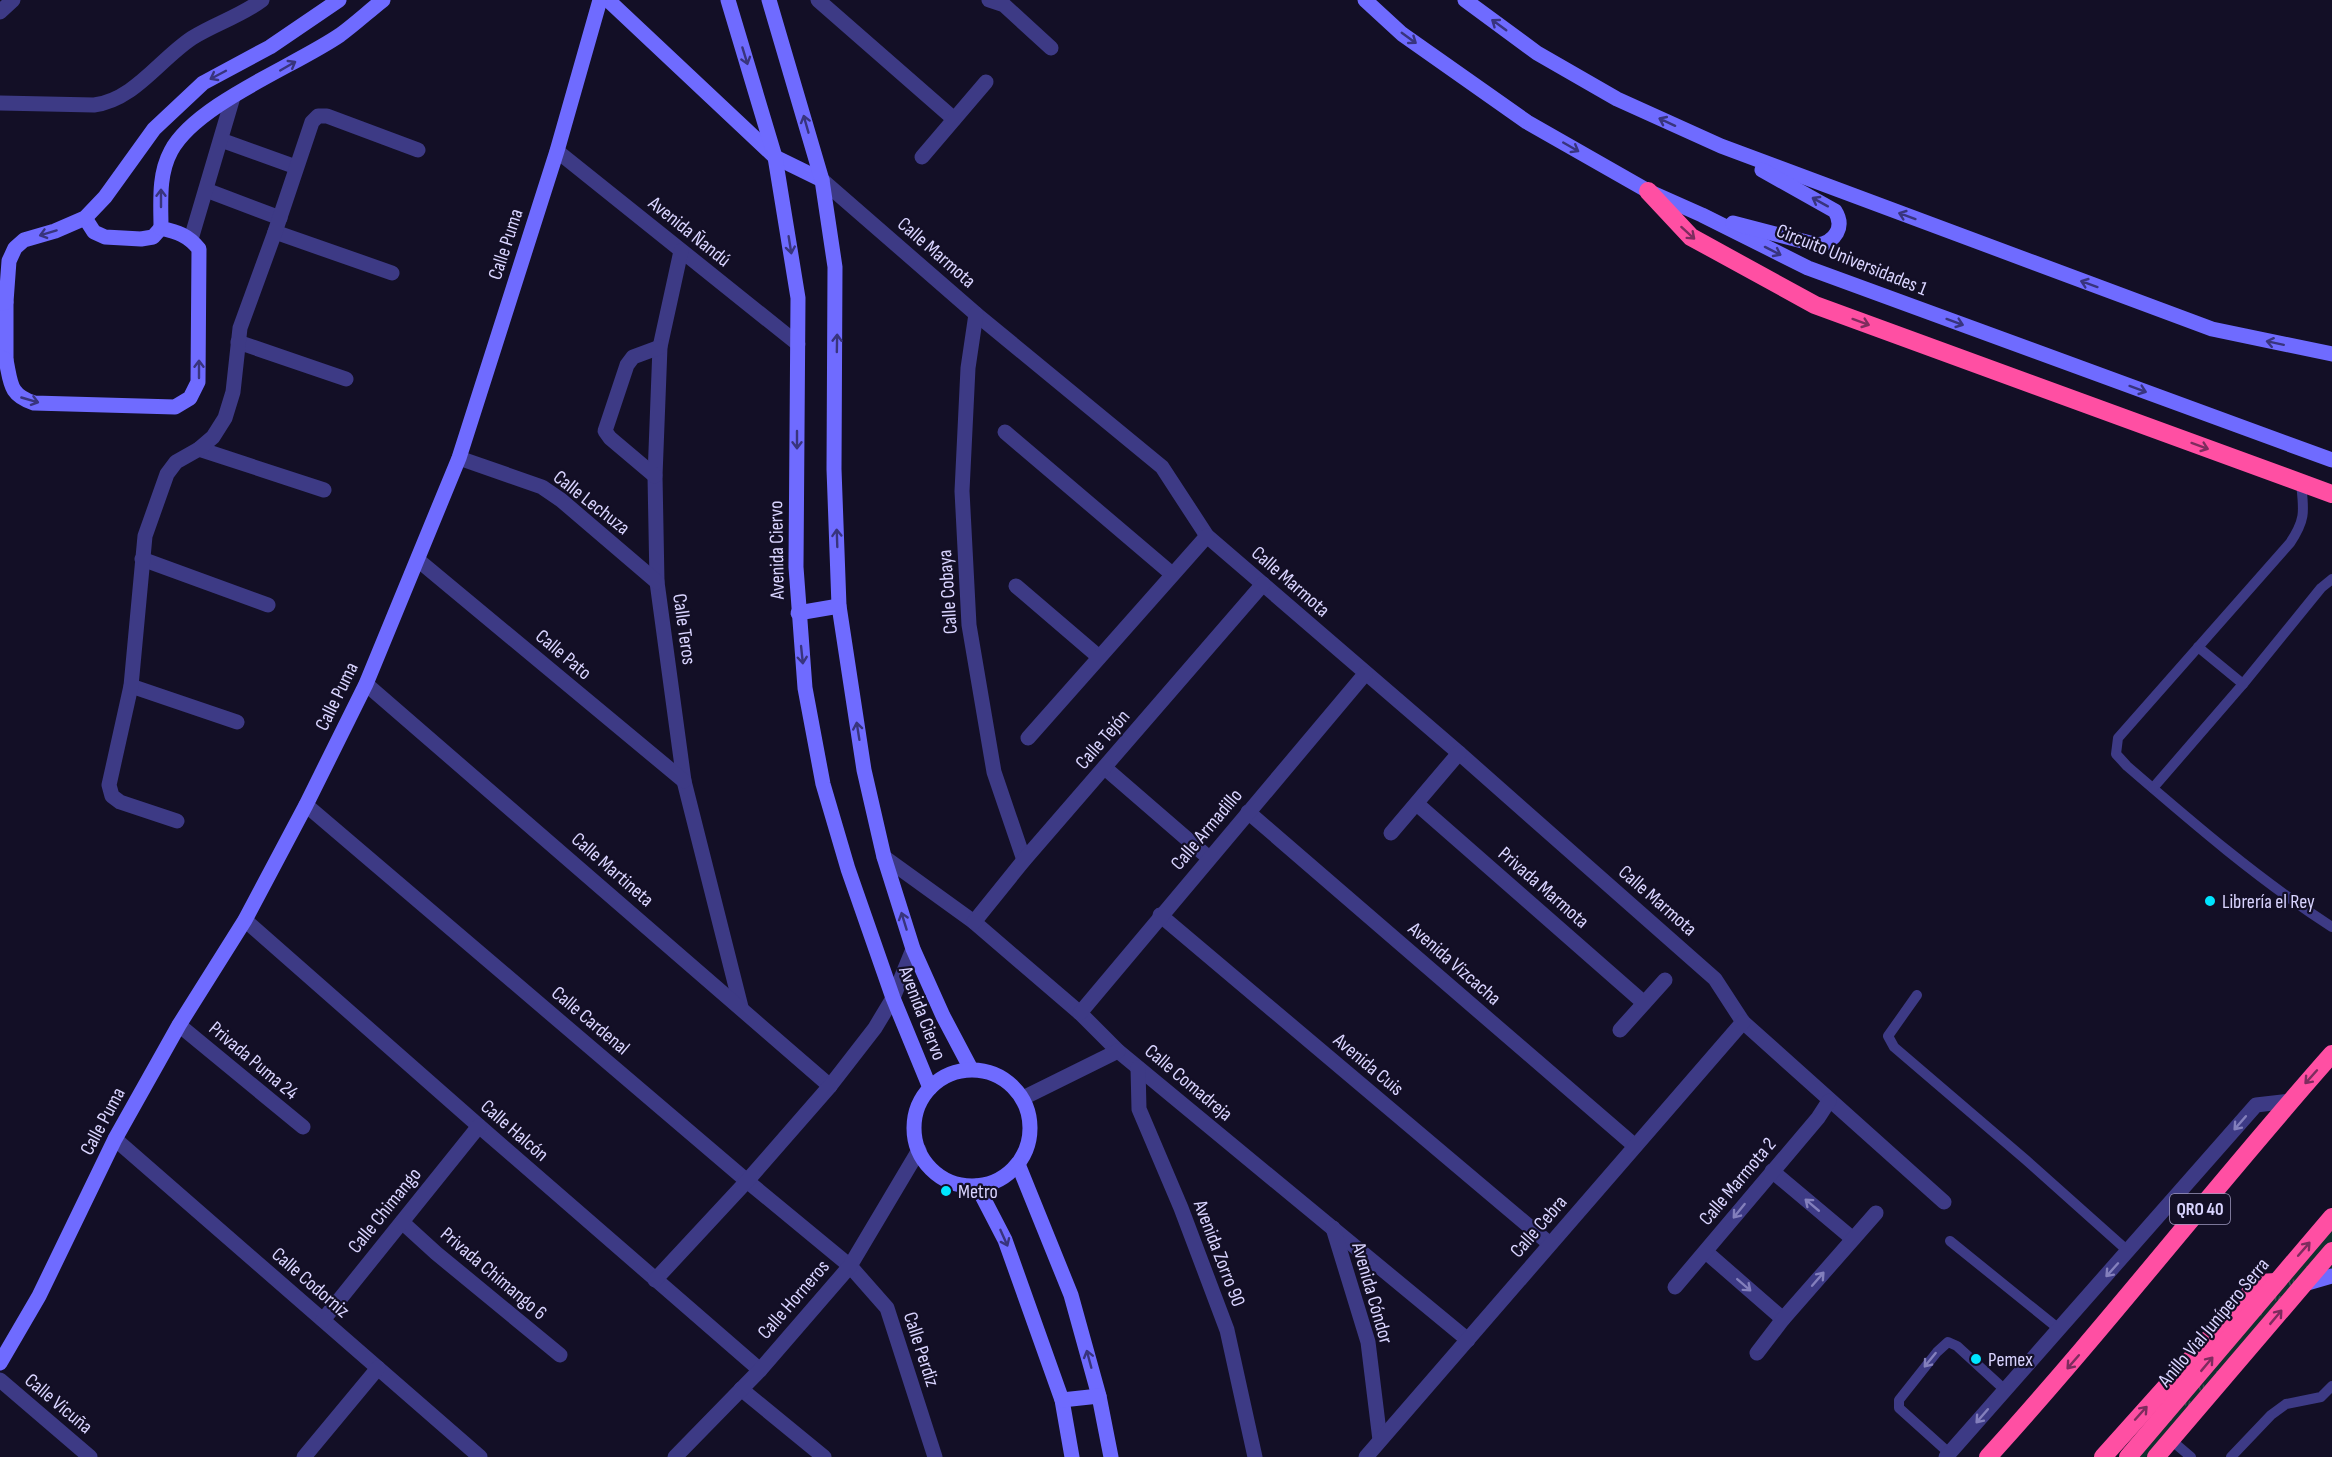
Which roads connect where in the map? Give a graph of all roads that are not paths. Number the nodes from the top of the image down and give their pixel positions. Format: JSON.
{"nodes":[{"id":1,"x":13,"y":0,"type":"edge"},
{"id":2,"x":262,"y":0,"type":"edge"},
{"id":3,"x":339,"y":0,"type":"edge"},
{"id":4,"x":383,"y":0,"type":"edge"},
{"id":5,"x":600,"y":0,"type":"edge"},
{"id":6,"x":608,"y":0,"type":"edge"},
{"id":7,"x":728,"y":0,"type":"edge"},
{"id":8,"x":769,"y":0,"type":"edge"},
{"id":9,"x":818,"y":0,"type":"edge"},
{"id":10,"x":988,"y":0,"type":"edge"},
{"id":11,"x":1365,"y":0,"type":"edge"},
{"id":12,"x":1465,"y":0,"type":"edge"},
{"id":13,"x":0,"y":12,"type":"edge"},
{"id":14,"x":1051,"y":48,"type":"dead end"},
{"id":15,"x":986,"y":82,"type":"dead end"},
{"id":16,"x":233,"y":97,"type":"junction"},
{"id":17,"x":0,"y":103,"type":"edge"},
{"id":18,"x":954,"y":119,"type":"junction"},
{"id":19,"x":221,"y":140,"type":"junction"},
{"id":20,"x":1720,"y":146,"type":"junction"},
{"id":21,"x":418,"y":150,"type":"dead end"},
{"id":22,"x":557,"y":151,"type":"junction"},
{"id":23,"x":776,"y":157,"type":"junction"},
{"id":24,"x":922,"y":157,"type":"dead end"},
{"id":25,"x":296,"y":167,"type":"junction"},
{"id":26,"x":822,"y":180,"type":"junction"},
{"id":27,"x":206,"y":190,"type":"junction"},
{"id":28,"x":1648,"y":191,"type":"junction"},
{"id":29,"x":1702,"y":215,"type":"junction"},
{"id":30,"x":85,"y":218,"type":"junction"},
{"id":31,"x":278,"y":225,"type":"junction"},
{"id":32,"x":161,"y":228,"type":"junction"},
{"id":33,"x":191,"y":239,"type":"junction"},
{"id":34,"x":681,"y":251,"type":"junction"},
{"id":35,"x":392,"y":273,"type":"dead end"},
{"id":36,"x":3,"y":303,"type":"edge"},
{"id":37,"x":976,"y":314,"type":"junction"},
{"id":38,"x":238,"y":342,"type":"junction"},
{"id":39,"x":798,"y":344,"type":"junction"},
{"id":40,"x":660,"y":347,"type":"junction"},
{"id":41,"x":2332,"y":354,"type":"edge"},
{"id":42,"x":3,"y":358,"type":"edge"},
{"id":43,"x":345,"y":379,"type":"dead end"},
{"id":44,"x":1005,"y":432,"type":"dead end"},
{"id":45,"x":199,"y":448,"type":"junction"},
{"id":46,"x":459,"y":458,"type":"junction"},
{"id":47,"x":2332,"y":460,"type":"edge"},
{"id":48,"x":656,"y":476,"type":"junction"},
{"id":49,"x":2301,"y":483,"type":"junction"},
{"id":50,"x":324,"y":490,"type":"dead end"},
{"id":51,"x":2332,"y":494,"type":"edge"},
{"id":52,"x":1207,"y":536,"type":"junction"},
{"id":53,"x":142,"y":559,"type":"junction"},
{"id":54,"x":418,"y":560,"type":"junction"},
{"id":55,"x":1172,"y":574,"type":"junction"},
{"id":56,"x":2332,"y":579,"type":"edge"},
{"id":57,"x":657,"y":582,"type":"junction"},
{"id":58,"x":1263,"y":584,"type":"junction"},
{"id":59,"x":1016,"y":586,"type":"dead end"},
{"id":60,"x":268,"y":605,"type":"dead end"},
{"id":61,"x":839,"y":606,"type":"junction"},
{"id":62,"x":798,"y":613,"type":"junction"},
{"id":63,"x":2198,"y":647,"type":"junction"},
{"id":64,"x":1099,"y":657,"type":"junction"},
{"id":65,"x":1365,"y":674,"type":"junction"},
{"id":66,"x":366,"y":684,"type":"junction"},
{"id":67,"x":2243,"y":684,"type":"junction"},
{"id":68,"x":131,"y":686,"type":"junction"},
{"id":69,"x":237,"y":722,"type":"dead end"},
{"id":70,"x":1028,"y":738,"type":"dead end"},
{"id":71,"x":1459,"y":753,"type":"junction"},
{"id":72,"x":1105,"y":768,"type":"junction"},
{"id":73,"x":684,"y":781,"type":"junction"},
{"id":74,"x":2153,"y":788,"type":"junction"},
{"id":75,"x":1417,"y":804,"type":"junction"},
{"id":76,"x":306,"y":805,"type":"junction"},
{"id":77,"x":1248,"y":812,"type":"junction"},
{"id":78,"x":177,"y":821,"type":"dead end"},
{"id":79,"x":1391,"y":833,"type":"dead end"},
{"id":80,"x":884,"y":857,"type":"junction"},
{"id":81,"x":1209,"y":858,"type":"junction"},
{"id":82,"x":1024,"y":860,"type":"junction"},
{"id":83,"x":1160,"y":915,"type":"junction"},
{"id":84,"x":245,"y":920,"type":"junction"},
{"id":85,"x":2330,"y":921,"type":"edge"},
{"id":86,"x":974,"y":922,"type":"junction"},
{"id":87,"x":913,"y":949,"type":"junction"},
{"id":88,"x":1665,"y":980,"type":"dead end"},
{"id":89,"x":1917,"y":994,"type":"dead end"},
{"id":90,"x":893,"y":998,"type":"junction"},
{"id":91,"x":1644,"y":1003,"type":"junction"},
{"id":92,"x":741,"y":1007,"type":"junction"},
{"id":93,"x":1080,"y":1012,"type":"junction"},
{"id":94,"x":1743,"y":1022,"type":"junction"},
{"id":95,"x":179,"y":1024,"type":"junction"},
{"id":96,"x":1620,"y":1030,"type":"dead end"},
{"id":97,"x":1118,"y":1051,"type":"junction"},
{"id":98,"x":2332,"y":1054,"type":"edge"},
{"id":99,"x":1138,"y":1068,"type":"junction"},
{"id":100,"x":971,"y":1069,"type":"junction"},
{"id":101,"x":830,"y":1086,"type":"junction"},
{"id":102,"x":930,"y":1088,"type":"junction"},
{"id":103,"x":1023,"y":1098,"type":"junction"},
{"id":104,"x":1829,"y":1101,"type":"junction"},
{"id":105,"x":2290,"y":1101,"type":"junction"},
{"id":106,"x":478,"y":1126,"type":"junction"},
{"id":107,"x":303,"y":1127,"type":"dead end"},
{"id":108,"x":115,"y":1140,"type":"junction"},
{"id":109,"x":1635,"y":1146,"type":"junction"},
{"id":110,"x":919,"y":1150,"type":"junction"},
{"id":111,"x":1018,"y":1164,"type":"junction"},
{"id":112,"x":1772,"y":1171,"type":"junction"},
{"id":113,"x":747,"y":1181,"type":"junction"},
{"id":114,"x":977,"y":1186,"type":"junction"},
{"id":115,"x":1944,"y":1202,"type":"dead end"},
{"id":116,"x":1876,"y":1213,"type":"dead end"},
{"id":117,"x":2332,"y":1217,"type":"edge"},
{"id":118,"x":402,"y":1222,"type":"junction"},
{"id":119,"x":1332,"y":1228,"type":"junction"},
{"id":120,"x":1853,"y":1239,"type":"junction"},
{"id":121,"x":1950,"y":1241,"type":"dead end"},
{"id":122,"x":1550,"y":1244,"type":"junction"},
{"id":123,"x":2332,"y":1251,"type":"edge"},
{"id":124,"x":1706,"y":1252,"type":"junction"},
{"id":125,"x":2128,"y":1252,"type":"junction"},
{"id":126,"x":850,"y":1266,"type":"junction"},
{"id":127,"x":2332,"y":1276,"type":"edge"},
{"id":128,"x":656,"y":1280,"type":"junction"},
{"id":129,"x":2276,"y":1282,"type":"junction"},
{"id":130,"x":2304,"y":1284,"type":"junction"},
{"id":131,"x":1675,"y":1287,"type":"dead end"},
{"id":132,"x":1783,"y":1319,"type":"junction"},
{"id":133,"x":323,"y":1320,"type":"junction"},
{"id":134,"x":2058,"y":1329,"type":"junction"},
{"id":135,"x":1468,"y":1340,"type":"junction"},
{"id":136,"x":1756,"y":1353,"type":"dead end"},
{"id":137,"x":560,"y":1355,"type":"dead end"},
{"id":138,"x":0,"y":1363,"type":"edge"},
{"id":139,"x":378,"y":1368,"type":"junction"},
{"id":140,"x":760,"y":1370,"type":"junction"},
{"id":141,"x":0,"y":1380,"type":"edge"},
{"id":142,"x":2332,"y":1386,"type":"edge"},
{"id":143,"x":741,"y":1389,"type":"junction"},
{"id":144,"x":2005,"y":1390,"type":"junction"},
{"id":145,"x":1099,"y":1396,"type":"junction"},
{"id":146,"x":1062,"y":1400,"type":"junction"},
{"id":147,"x":1380,"y":1440,"type":"junction"},
{"id":148,"x":2170,"y":1440,"type":"junction"},
{"id":149,"x":1948,"y":1455,"type":"edge"},
{"id":150,"x":90,"y":1457,"type":"edge"},
{"id":151,"x":304,"y":1457,"type":"edge"},
{"id":152,"x":480,"y":1457,"type":"edge"},
{"id":153,"x":675,"y":1457,"type":"edge"},
{"id":154,"x":824,"y":1457,"type":"edge"},
{"id":155,"x":935,"y":1457,"type":"edge"},
{"id":156,"x":1072,"y":1457,"type":"edge"},
{"id":157,"x":1111,"y":1457,"type":"edge"},
{"id":158,"x":1255,"y":1457,"type":"edge"},
{"id":159,"x":1366,"y":1457,"type":"edge"},
{"id":160,"x":1988,"y":1457,"type":"edge"},
{"id":161,"x":2103,"y":1457,"type":"edge"},
{"id":162,"x":2128,"y":1457,"type":"edge"},
{"id":163,"x":2156,"y":1457,"type":"edge"},
{"id":164,"x":2191,"y":1457,"type":"edge"},
{"id":165,"x":2231,"y":1457,"type":"edge"}],
"edges":[{"from":1,"to":13,"type":"street"},
{"from":2,"to":17,"type":"street"},
{"from":3,"to":30,"type":"street","one_way":true},
{"from":16,"to":4,"type":"street","one_way":true},
{"from":5,"to":22,"type":"street","name":"Calle Puma"},
{"from":6,"to":23,"type":"street","name":"Calle Marmota"},
{"from":7,"to":23,"type":"street","name":"Avenida Ciervo","one_way":true},
{"from":26,"to":8,"type":"street","name":"Avenida Ciervo","one_way":true},
{"from":9,"to":18,"type":"street"},
{"from":10,"to":14,"type":"street"},
{"from":11,"to":28,"type":"street","name":"Circuito Universidades 1","one_way":true},
{"from":20,"to":12,"type":"street","one_way":true},
{"from":15,"to":18,"type":"street"},
{"from":16,"to":19,"type":"street"},
{"from":32,"to":16,"type":"street","one_way":true},
{"from":18,"to":24,"type":"street"},
{"from":19,"to":25,"type":"street"},
{"from":19,"to":27,"type":"street"},
{"from":29,"to":20,"type":"street","one_way":true},
{"from":41,"to":20,"type":"street","one_way":true},
{"from":21,"to":25,"type":"street"},
{"from":22,"to":34,"type":"street","name":"Avenida Ñandú"},
{"from":22,"to":46,"type":"street","name":"Calle Puma"},
{"from":23,"to":26,"type":"street","name":"Calle Marmota"},
{"from":23,"to":39,"type":"street","name":"Avenida Ciervo","one_way":true},
{"from":25,"to":31,"type":"street"},
{"from":26,"to":37,"type":"street","name":"Calle Marmota"},
{"from":61,"to":26,"type":"street","name":"Avenida Ciervo","one_way":true},
{"from":27,"to":31,"type":"street"},
{"from":27,"to":33,"type":"street"},
{"from":28,"to":29,"type":"street","name":"Circuito Universidades 1"},
{"from":28,"to":49,"type":"highway","one_way":true},
{"from":29,"to":47,"type":"street","name":"Circuito Universidades 1","one_way":true},
{"from":30,"to":32,"type":"street"},
{"from":30,"to":36,"type":"street","one_way":true},
{"from":31,"to":35,"type":"street"},
{"from":31,"to":38,"type":"street"},
{"from":32,"to":33,"type":"street"},
{"from":42,"to":33,"type":"street","one_way":true},
{"from":34,"to":39,"type":"street","name":"Avenida Ñandú"},
{"from":34,"to":40,"type":"street","name":"Calle Teros"},
{"from":36,"to":42,"type":"street"},
{"from":37,"to":52,"type":"street","name":"Calle Marmota"},
{"from":37,"to":82,"type":"street","name":"Calle Cobaya"},
{"from":38,"to":43,"type":"street"},
{"from":38,"to":45,"type":"street"},
{"from":39,"to":62,"type":"street","name":"Avenida Ciervo","one_way":true},
{"from":40,"to":48,"type":"street","name":"Calle Teros"},
{"from":40,"to":48,"type":"street"},
{"from":44,"to":55,"type":"street"},
{"from":45,"to":50,"type":"street"},
{"from":45,"to":53,"type":"street"},
{"from":46,"to":54,"type":"street","name":"Calle Puma"},
{"from":46,"to":57,"type":"street","name":"Calle Lechuza"},
{"from":48,"to":57,"type":"street","name":"Calle Teros"},
{"from":49,"to":51,"type":"highway"},
{"from":49,"to":63,"type":"lane"},
{"from":52,"to":55,"type":"street"},
{"from":52,"to":58,"type":"street","name":"Calle Marmota"},
{"from":53,"to":60,"type":"street"},
{"from":53,"to":68,"type":"street"},
{"from":54,"to":66,"type":"street","name":"Calle Puma"},
{"from":54,"to":73,"type":"street","name":"Calle Pato"},
{"from":55,"to":64,"type":"street"},
{"from":56,"to":67,"type":"lane"},
{"from":57,"to":73,"type":"street","name":"Calle Teros"},
{"from":58,"to":65,"type":"street","name":"Calle Marmota"},
{"from":58,"to":72,"type":"street","name":"Calle Tejón"},
{"from":59,"to":64,"type":"street"},
{"from":61,"to":62,"type":"street"},
{"from":80,"to":61,"type":"street","name":"Avenida Ciervo","one_way":true},
{"from":62,"to":90,"type":"street","name":"Avenida Ciervo","one_way":true},
{"from":63,"to":67,"type":"lane"},
{"from":63,"to":74,"type":"lane"},
{"from":64,"to":70,"type":"street"},
{"from":65,"to":71,"type":"street","name":"Calle Marmota"},
{"from":65,"to":77,"type":"street","name":"Calle Armadillo"},
{"from":66,"to":76,"type":"street","name":"Calle Puma"},
{"from":66,"to":92,"type":"street","name":"Calle Martineta"},
{"from":67,"to":74,"type":"lane"},
{"from":68,"to":69,"type":"street"},
{"from":68,"to":78,"type":"street"},
{"from":71,"to":75,"type":"street"},
{"from":71,"to":94,"type":"street","name":"Calle Marmota"},
{"from":72,"to":81,"type":"street"},
{"from":72,"to":82,"type":"street","name":"Calle Tejón"},
{"from":73,"to":92,"type":"street","name":"Calle Teros"},
{"from":74,"to":85,"type":"lane"},
{"from":75,"to":79,"type":"street"},
{"from":75,"to":91,"type":"street","name":"Privada Marmota"},
{"from":76,"to":84,"type":"street","name":"Calle Puma"},
{"from":76,"to":113,"type":"street","name":"Calle Cardenal"},
{"from":77,"to":81,"type":"street","name":"Calle Armadillo"},
{"from":77,"to":109,"type":"street","name":"Avenida Vizcacha"},
{"from":80,"to":86,"type":"street","name":"Calle Comadreja"},
{"from":87,"to":80,"type":"street","name":"Avenida Ciervo","one_way":true},
{"from":81,"to":83,"type":"street","name":"Calle Armadillo"},
{"from":82,"to":86,"type":"street","name":"Calle Tejón"},
{"from":83,"to":93,"type":"street","name":"Calle Armadillo"},
{"from":83,"to":122,"type":"street","name":"Avenida Cuis"},
{"from":84,"to":95,"type":"street","name":"Calle Puma"},
{"from":84,"to":106,"type":"street","name":"Calle Halcón"},
{"from":86,"to":93,"type":"street","name":"Calle Comadreja"},
{"from":87,"to":90,"type":"street"},
{"from":87,"to":100,"type":"street","name":"Avenida Ciervo"},
{"from":88,"to":91,"type":"street"},
{"from":89,"to":125,"type":"lane"},
{"from":90,"to":101,"type":"street"},
{"from":90,"to":102,"type":"street","name":"Avenida Ciervo"},
{"from":91,"to":96,"type":"street"},
{"from":92,"to":101,"type":"street","name":"Calle Martineta"},
{"from":93,"to":97,"type":"street","name":"Calle Comadreja"},
{"from":94,"to":104,"type":"street","name":"Calle Marmota"},
{"from":94,"to":109,"type":"street","name":"Calle Cebra"},
{"from":95,"to":107,"type":"street","name":"Privada Puma 24"},
{"from":95,"to":108,"type":"street","name":"Calle Puma"},
{"from":97,"to":99,"type":"street","name":"Calle Comadreja"},
{"from":97,"to":103,"type":"street"},
{"from":98,"to":105,"type":"highway","number":"QRO 40","one_way":true},
{"from":99,"to":119,"type":"street","name":"Calle Comadreja"},
{"from":99,"to":158,"type":"street","name":"Avenida Zorro 90"},
{"from":100,"to":102,"type":"street"},
{"from":100,"to":103,"type":"street"},
{"from":101,"to":113,"type":"street"},
{"from":102,"to":110,"type":"street"},
{"from":103,"to":111,"type":"street"},
{"from":104,"to":112,"type":"street","name":"Calle Marmota 2"},
{"from":104,"to":115,"type":"street","name":"Calle Marmota"},
{"from":105,"to":125,"type":"street","one_way":true},
{"from":105,"to":160,"type":"highway","number":"QRO 40","one_way":true},
{"from":106,"to":118,"type":"street","name":"Calle Chimango"},
{"from":106,"to":128,"type":"street","name":"Calle Halcón"},
{"from":108,"to":133,"type":"street","name":"Calle Codorniz"},
{"from":108,"to":138,"type":"street","name":"Calle Puma"},
{"from":109,"to":122,"type":"street","name":"Calle Cebra"},
{"from":110,"to":114,"type":"street"},
{"from":110,"to":126,"type":"street","name":"Calle Horneros"},
{"from":111,"to":114,"type":"street"},
{"from":145,"to":111,"type":"street","one_way":true},
{"from":120,"to":112,"type":"street","one_way":true},
{"from":112,"to":124,"type":"street","name":"Calle Marmota 2","one_way":true},
{"from":113,"to":126,"type":"street","name":"Calle Cardenal"},
{"from":113,"to":128,"type":"street"},
{"from":114,"to":146,"type":"street","one_way":true},
{"from":116,"to":120,"type":"street"},
{"from":129,"to":117,"type":"highway","name":"Anillo Vial Junípero Serra","one_way":true},
{"from":118,"to":133,"type":"street","name":"Calle Chimango"},
{"from":118,"to":137,"type":"street","name":"Privada Chimango 6"},
{"from":119,"to":135,"type":"street","name":"Calle Comadreja"},
{"from":119,"to":147,"type":"street","name":"Avenida Cóndor"},
{"from":132,"to":120,"type":"street","one_way":true},
{"from":121,"to":134,"type":"lane"},
{"from":122,"to":135,"type":"street","name":"Calle Cebra"},
{"from":123,"to":130,"type":"highway"},
{"from":124,"to":131,"type":"street","name":"Calle Marmota 2"},
{"from":124,"to":132,"type":"street","one_way":true},
{"from":125,"to":134,"type":"street","one_way":true},
{"from":126,"to":140,"type":"street","name":"Calle Horneros"},
{"from":126,"to":155,"type":"street","name":"Calle Perdiz"},
{"from":127,"to":130,"type":"street"},
{"from":128,"to":140,"type":"street","name":"Calle Halcón"},
{"from":161,"to":129,"type":"highway","one_way":true},
{"from":162,"to":129,"type":"highway","name":"Anillo Vial Junípero Serra","one_way":true},
{"from":148,"to":130,"type":"highway","one_way":true},
{"from":132,"to":136,"type":"street"},
{"from":133,"to":139,"type":"street","name":"Calle Codorniz"},
{"from":134,"to":144,"type":"street"},
{"from":135,"to":147,"type":"street","name":"Calle Cebra"},
{"from":139,"to":151,"type":"street"},
{"from":139,"to":152,"type":"street","name":"Calle Codorniz"},
{"from":140,"to":143,"type":"street","name":"Calle Horneros"},
{"from":141,"to":150,"type":"street","name":"Calle Vicuña"},
{"from":142,"to":165,"type":"lane"},
{"from":143,"to":153,"type":"street","name":"Calle Horneros"},
{"from":143,"to":154,"type":"street"},
{"from":144,"to":149,"type":"street","one_way":true},
{"from":144,"to":149,"type":"lane","one_way":true},
{"from":145,"to":146,"type":"street"},
{"from":145,"to":157,"type":"street"},
{"from":146,"to":156,"type":"street"},
{"from":147,"to":159,"type":"street","name":"Calle Cebra"},
{"from":148,"to":163,"type":"highway"},
{"from":148,"to":164,"type":"lane"}]}
